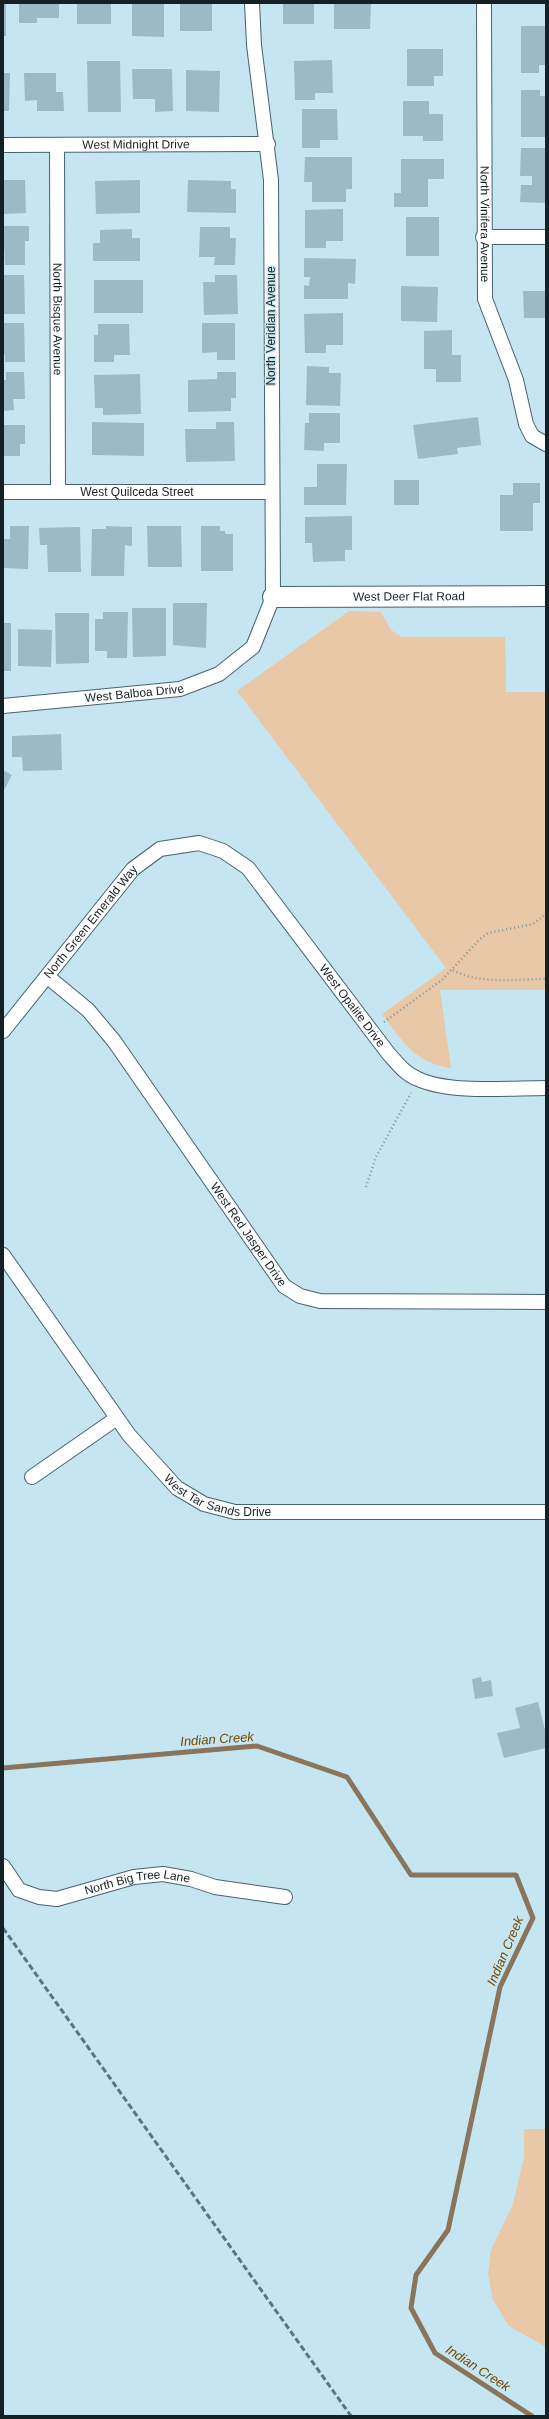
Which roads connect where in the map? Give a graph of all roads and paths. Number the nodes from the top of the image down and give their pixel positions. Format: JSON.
{"nodes":[{"id":1,"x":252,"y":3,"type":"edge"},
{"id":2,"x":484,"y":3,"type":"edge"},
{"id":3,"x":268,"y":144,"type":"junction"},
{"id":4,"x":3,"y":145,"type":"edge"},
{"id":5,"x":57,"y":145,"type":"junction"},
{"id":6,"x":484,"y":237,"type":"junction"},
{"id":7,"x":546,"y":237,"type":"edge"},
{"id":8,"x":546,"y":444,"type":"edge"},
{"id":9,"x":3,"y":492,"type":"edge"},
{"id":10,"x":58,"y":492,"type":"junction"},
{"id":11,"x":271,"y":492,"type":"junction"},
{"id":12,"x":546,"y":596,"type":"edge"},
{"id":13,"x":273,"y":597,"type":"junction"},
{"id":14,"x":253,"y":647,"type":"joint"},
{"id":15,"x":3,"y":706,"type":"edge"},
{"id":16,"x":198,"y":843,"type":"joint"},
{"id":17,"x":546,"y":914,"type":"edge"},
{"id":18,"x":453,"y":970,"type":"junction"},
{"id":19,"x":48,"y":977,"type":"junction"},
{"id":20,"x":546,"y":979,"type":"edge"},
{"id":21,"x":384,"y":1022,"type":"dead end"},
{"id":22,"x":3,"y":1031,"type":"edge"},
{"id":23,"x":418,"y":1079,"type":"junction"},
{"id":24,"x":546,"y":1088,"type":"edge"},
{"id":25,"x":366,"y":1188,"type":"dead end"},
{"id":26,"x":3,"y":1255,"type":"edge"},
{"id":27,"x":546,"y":1302,"type":"edge"},
{"id":28,"x":117,"y":1418,"type":"junction"},
{"id":29,"x":32,"y":1477,"type":"dead end"},
{"id":30,"x":546,"y":1512,"type":"edge"},
{"id":31,"x":3,"y":1866,"type":"edge"},
{"id":32,"x":285,"y":1897,"type":"dead end"}],
"edges":[{"from":1,"to":3,"type":"street","name":"North Veridian Avenue"},
{"from":2,"to":6,"type":"street","name":"North Vinifera Avenue"},
{"from":3,"to":5,"type":"street","name":"West Midnight Drive"},
{"from":3,"to":11,"type":"street","name":"North Veridian Avenue"},
{"from":4,"to":5,"type":"street","name":"West Midnight Drive"},
{"from":5,"to":10,"type":"street","name":"North Bisque Avenue"},
{"from":6,"to":7,"type":"street"},
{"from":6,"to":8,"type":"street","name":"North Vinifera Avenue"},
{"from":9,"to":10,"type":"street","name":"West Quilceda Street"},
{"from":10,"to":11,"type":"street","name":"West Quilceda Street"},
{"from":11,"to":13,"type":"street","name":"North Veridian Avenue"},
{"from":12,"to":13,"type":"street","name":"West Deer Flat Road"},
{"from":13,"to":14,"type":"street","name":"North Veridian Avenue"},
{"from":14,"to":15,"type":"street","name":"West Balboa Drive"},
{"from":16,"to":19,"type":"street","name":"North Green Emerald Way"},
{"from":16,"to":23,"type":"street","name":"West Opalite Drive"},
{"from":17,"to":18,"type":"path"},
{"from":18,"to":20,"type":"path"},
{"from":18,"to":21,"type":"path"},
{"from":19,"to":22,"type":"street","name":"North Green Emerald Way"},
{"from":19,"to":27,"type":"street","name":"West Red Jasper Drive"},
{"from":23,"to":24,"type":"street","name":"West Opalite Drive"},
{"from":23,"to":25,"type":"path"},
{"from":26,"to":28,"type":"street","name":"West Tar Sands Drive"},
{"from":28,"to":29,"type":"street"},
{"from":28,"to":30,"type":"street","name":"West Tar Sands Drive"},
{"from":31,"to":32,"type":"street","name":"North Big Tree Lane"}]}
